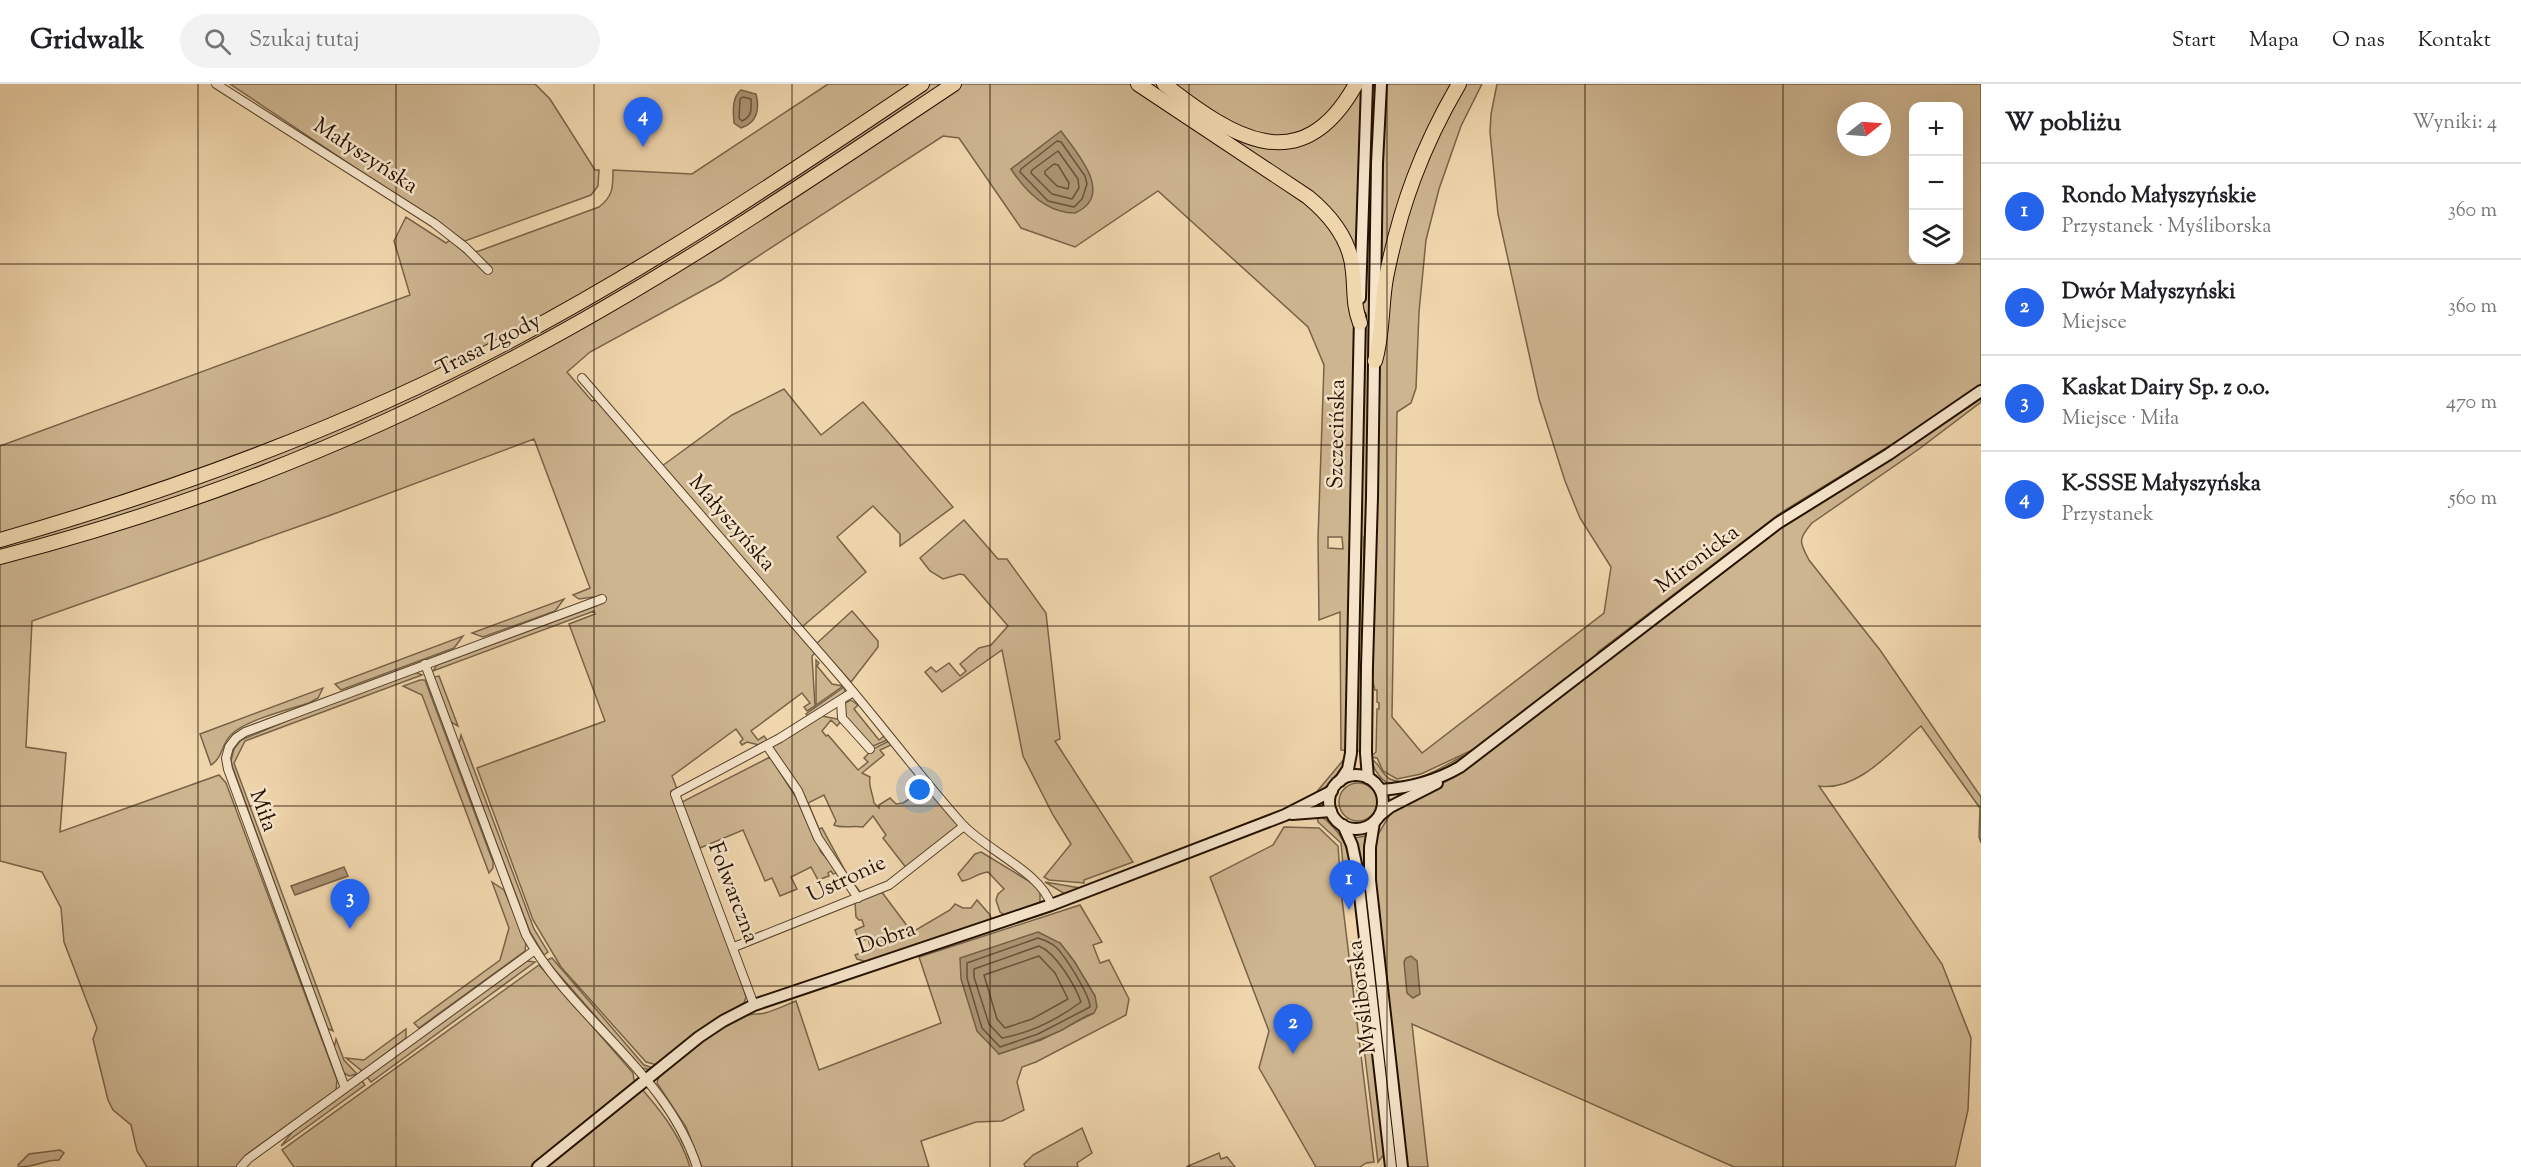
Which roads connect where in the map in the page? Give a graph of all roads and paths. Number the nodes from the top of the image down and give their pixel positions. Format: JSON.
{"nodes":[{"id":1,"x":216,"y":84,"type":"edge"},
{"id":2,"x":922,"y":84,"type":"edge"},
{"id":3,"x":1138,"y":84,"type":"edge"},
{"id":4,"x":1164,"y":84,"type":"edge"},
{"id":5,"x":1356,"y":84,"type":"edge"},
{"id":6,"x":1367,"y":84,"type":"edge"},
{"id":7,"x":1381,"y":84,"type":"edge"},
{"id":8,"x":1459,"y":84,"type":"edge"},
{"id":9,"x":952,"y":86,"type":"edge"},
{"id":10,"x":488,"y":270,"type":"dead end"},
{"id":11,"x":1360,"y":323,"type":"junction"},
{"id":12,"x":1375,"y":361,"type":"junction"},
{"id":13,"x":582,"y":378,"type":"dead end"},
{"id":14,"x":1981,"y":391,"type":"edge"},
{"id":15,"x":0,"y":540,"type":"edge"},
{"id":16,"x":0,"y":557,"type":"edge"},
{"id":17,"x":603,"y":599,"type":"dead end"},
{"id":18,"x":425,"y":664,"type":"junction"},
{"id":19,"x":853,"y":692,"type":"junction"},
{"id":20,"x":841,"y":701,"type":"junction"},
{"id":21,"x":767,"y":746,"type":"junction"},
{"id":22,"x":870,"y":749,"type":"dead end"},
{"id":23,"x":1449,"y":773,"type":"junction"},
{"id":24,"x":1368,"y":778,"type":"junction"},
{"id":25,"x":1340,"y":781,"type":"junction"},
{"id":26,"x":1380,"y":790,"type":"junction"},
{"id":27,"x":1332,"y":791,"type":"junction"},
{"id":28,"x":1331,"y":811,"type":"junction"},
{"id":29,"x":1285,"y":814,"type":"junction"},
{"id":30,"x":1377,"y":819,"type":"junction"},
{"id":31,"x":1343,"y":825,"type":"junction"},
{"id":32,"x":964,"y":826,"type":"junction"},
{"id":33,"x":858,"y":898,"type":"junction"},
{"id":34,"x":1051,"y":905,"type":"junction"},
{"id":35,"x":734,"y":948,"type":"junction"},
{"id":36,"x":535,"y":950,"type":"junction"},
{"id":37,"x":754,"y":1005,"type":"junction"},
{"id":38,"x":645,"y":1080,"type":"junction"},
{"id":39,"x":345,"y":1088,"type":"junction"},
{"id":40,"x":241,"y":1167,"type":"edge"},
{"id":41,"x":538,"y":1167,"type":"edge"},
{"id":42,"x":697,"y":1167,"type":"edge"},
{"id":43,"x":1391,"y":1167,"type":"edge"},
{"id":44,"x":1402,"y":1167,"type":"edge"}],
"edges":[{"from":1,"to":10,"type":"street","name":"Małyszyńska"},
{"from":2,"to":15,"type":"highway","name":"Trasa Zgody"},
{"from":3,"to":11,"type":"highway"},
{"from":4,"to":5,"type":"highway"},
{"from":6,"to":11,"type":"main road","name":"Szczecińska"},
{"from":7,"to":12,"type":"main road","name":"Szczecińska"},
{"from":8,"to":12,"type":"highway"},
{"from":9,"to":16,"type":"highway","name":"Trasa Zgody"},
{"from":11,"to":25,"type":"main road","name":"Szczecińska"},
{"from":12,"to":24,"type":"main road","name":"Szczecińska"},
{"from":13,"to":19,"type":"street","name":"Małyszyńska"},
{"from":14,"to":23,"type":"main road","name":"Mironicka"},
{"from":17,"to":18,"type":"street","name":"Miła"},
{"from":18,"to":36,"type":"street"},
{"from":18,"to":39,"type":"street","name":"Miła"},
{"from":19,"to":20,"type":"street"},
{"from":19,"to":32,"type":"street","name":"Małyszyńska"},
{"from":20,"to":21,"type":"street"},
{"from":20,"to":22,"type":"street"},
{"from":21,"to":33,"type":"street"},
{"from":21,"to":35,"type":"street","name":"Folwarczna"},
{"from":23,"to":26,"type":"main road","name":"Mironicka"},
{"from":23,"to":30,"type":"main road","name":"Mironicka"},
{"from":24,"to":25,"type":"main road"},
{"from":24,"to":26,"type":"main road"},
{"from":25,"to":27,"type":"main road"},
{"from":26,"to":30,"type":"main road"},
{"from":27,"to":28,"type":"main road"},
{"from":27,"to":29,"type":"main road","name":"Dobra"},
{"from":28,"to":29,"type":"main road","name":"Dobra"},
{"from":28,"to":31,"type":"main road"},
{"from":29,"to":34,"type":"main road","name":"Dobra"},
{"from":30,"to":31,"type":"main road"},
{"from":30,"to":44,"type":"main road","name":"Myśliborska"},
{"from":31,"to":43,"type":"main road","name":"Myśliborska"},
{"from":32,"to":33,"type":"street","name":"Ustronie"},
{"from":32,"to":34,"type":"street","name":"Małyszyńska"},
{"from":33,"to":35,"type":"street","name":"Ustronie"},
{"from":34,"to":37,"type":"main road","name":"Dobra"},
{"from":35,"to":37,"type":"street","name":"Folwarczna"},
{"from":36,"to":38,"type":"street"},
{"from":36,"to":39,"type":"street"},
{"from":37,"to":38,"type":"main road","name":"Dobra"},
{"from":38,"to":41,"type":"main road","name":"Dobra"},
{"from":38,"to":42,"type":"street"},
{"from":39,"to":40,"type":"street"}]}
